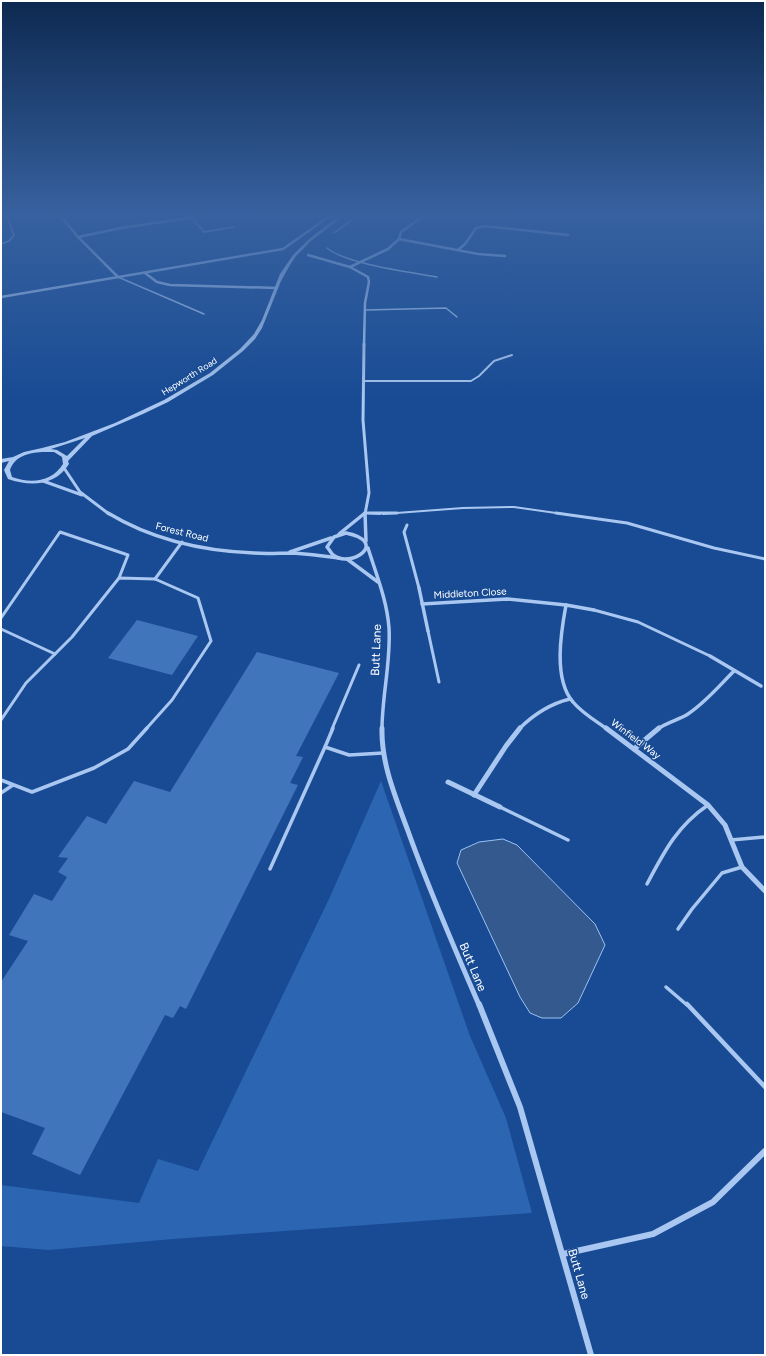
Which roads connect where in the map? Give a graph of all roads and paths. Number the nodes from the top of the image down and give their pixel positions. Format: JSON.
{"nodes":[{"id":1,"x":123,"y":276,"type":"edge"},
{"id":2,"x":149,"y":276,"type":"edge"},
{"id":3,"x":281,"y":276,"type":"edge"},
{"id":4,"x":368,"y":276,"type":"edge"},
{"id":5,"x":433,"y":276,"type":"edge"},
{"id":6,"x":118,"y":277,"type":"junction"},
{"id":7,"x":437,"y":277,"type":"dead end"},
{"id":8,"x":277,"y":288,"type":"junction"},
{"id":9,"x":1,"y":297,"type":"edge"},
{"id":10,"x":365,"y":310,"type":"junction"},
{"id":11,"x":204,"y":314,"type":"dead end"},
{"id":12,"x":456,"y":316,"type":"dead end"},
{"id":13,"x":512,"y":355,"type":"dead end"},
{"id":14,"x":363,"y":381,"type":"junction"},
{"id":15,"x":92,"y":435,"type":"junction"},
{"id":16,"x":42,"y":450,"type":"junction"},
{"id":17,"x":13,"y":459,"type":"junction"},
{"id":18,"x":66,"y":460,"type":"junction"},
{"id":19,"x":1,"y":461,"type":"edge"},
{"id":20,"x":64,"y":468,"type":"junction"},
{"id":21,"x":4,"y":473,"type":"edge"},
{"id":22,"x":42,"y":481,"type":"junction"},
{"id":23,"x":83,"y":495,"type":"junction"},
{"id":24,"x":365,"y":513,"type":"junction"},
{"id":25,"x":407,"y":525,"type":"dead end"},
{"id":26,"x":338,"y":535,"type":"junction"},
{"id":27,"x":332,"y":538,"type":"junction"},
{"id":28,"x":366,"y":541,"type":"junction"},
{"id":29,"x":182,"y":542,"type":"junction"},
{"id":30,"x":368,"y":548,"type":"junction"},
{"id":31,"x":288,"y":553,"type":"junction"},
{"id":32,"x":339,"y":558,"type":"junction"},
{"id":33,"x":347,"y":559,"type":"junction"},
{"id":34,"x":765,"y":559,"type":"edge"},
{"id":35,"x":118,"y":578,"type":"junction"},
{"id":36,"x":155,"y":579,"type":"junction"},
{"id":37,"x":378,"y":582,"type":"junction"},
{"id":38,"x":418,"y":588,"type":"joint"},
{"id":39,"x":422,"y":604,"type":"junction"},
{"id":40,"x":566,"y":605,"type":"junction"},
{"id":41,"x":594,"y":610,"type":"joint"},
{"id":42,"x":1,"y":618,"type":"edge"},
{"id":43,"x":1,"y":629,"type":"edge"},
{"id":44,"x":428,"y":631,"type":"joint"},
{"id":45,"x":55,"y":654,"type":"junction"},
{"id":46,"x":710,"y":656,"type":"joint"},
{"id":47,"x":359,"y":666,"type":"dead end"},
{"id":48,"x":734,"y":671,"type":"junction"},
{"id":49,"x":439,"y":682,"type":"dead end"},
{"id":50,"x":763,"y":687,"type":"edge"},
{"id":51,"x":570,"y":699,"type":"junction"},
{"id":52,"x":1,"y":720,"type":"edge"},
{"id":53,"x":325,"y":747,"type":"junction"},
{"id":54,"x":634,"y":749,"type":"junction"},
{"id":55,"x":383,"y":753,"type":"junction"},
{"id":56,"x":1,"y":780,"type":"edge"},
{"id":57,"x":448,"y":782,"type":"dead end"},
{"id":58,"x":12,"y":785,"type":"junction"},
{"id":59,"x":1,"y":793,"type":"edge"},
{"id":60,"x":474,"y":795,"type":"junction"},
{"id":61,"x":708,"y":805,"type":"junction"},
{"id":62,"x":500,"y":808,"type":"joint"},
{"id":63,"x":765,"y":837,"type":"edge"},
{"id":64,"x":568,"y":840,"type":"dead end"},
{"id":65,"x":731,"y":840,"type":"junction"},
{"id":66,"x":742,"y":867,"type":"junction"},
{"id":67,"x":270,"y":869,"type":"dead end"},
{"id":68,"x":647,"y":884,"type":"dead end"},
{"id":69,"x":765,"y":891,"type":"edge"},
{"id":70,"x":678,"y":929,"type":"dead end"},
{"id":71,"x":666,"y":987,"type":"dead end"},
{"id":72,"x":765,"y":1087,"type":"edge"},
{"id":73,"x":765,"y":1151,"type":"edge"},
{"id":74,"x":563,"y":1254,"type":"junction"},
{"id":75,"x":591,"y":1355,"type":"edge"}],
"edges":[{"from":1,"to":6,"type":"street"},
{"from":2,"to":8,"type":"street"},
{"from":3,"to":8,"type":"street","name":"Hepworth Road"},
{"from":4,"to":10,"type":"street"},
{"from":5,"to":7,"type":"lane"},
{"from":6,"to":9,"type":"street"},
{"from":6,"to":11,"type":"lane"},
{"from":8,"to":15,"type":"street","name":"Hepworth Road"},
{"from":10,"to":12,"type":"lane"},
{"from":10,"to":14,"type":"street"},
{"from":13,"to":14,"type":"lane"},
{"from":14,"to":24,"type":"street"},
{"from":15,"to":16,"type":"street","name":"Hepworth Road"},
{"from":15,"to":18,"type":"street","name":"Hepworth Road"},
{"from":16,"to":17,"type":"street","name":"Hepworth Road"},
{"from":16,"to":18,"type":"street"},
{"from":17,"to":19,"type":"street"},
{"from":17,"to":21,"type":"street"},
{"from":18,"to":20,"type":"street"},
{"from":20,"to":22,"type":"street"},
{"from":20,"to":23,"type":"street","name":"Forest Road"},
{"from":21,"to":22,"type":"street"},
{"from":22,"to":23,"type":"street","name":"Forest Road"},
{"from":23,"to":29,"type":"street","name":"Forest Road"},
{"from":24,"to":26,"type":"street"},
{"from":24,"to":28,"type":"street"},
{"from":24,"to":34,"type":"lane"},
{"from":25,"to":38,"type":"lane"},
{"from":26,"to":27,"type":"street"},
{"from":26,"to":28,"type":"street"},
{"from":27,"to":31,"type":"street","name":"Forest Road"},
{"from":27,"to":32,"type":"street"},
{"from":28,"to":30,"type":"street"},
{"from":29,"to":31,"type":"street","name":"Forest Road"},
{"from":29,"to":36,"type":"lane"},
{"from":30,"to":33,"type":"street"},
{"from":30,"to":37,"type":"street","name":"Butt Lane"},
{"from":31,"to":32,"type":"street","name":"Forest Road"},
{"from":32,"to":33,"type":"street"},
{"from":33,"to":37,"type":"street"},
{"from":35,"to":36,"type":"lane"},
{"from":35,"to":42,"type":"lane"},
{"from":35,"to":45,"type":"lane"},
{"from":36,"to":58,"type":"lane"},
{"from":37,"to":55,"type":"street","name":"Butt Lane"},
{"from":38,"to":39,"type":"street","name":"Middleton Close"},
{"from":39,"to":40,"type":"street","name":"Middleton Close"},
{"from":39,"to":44,"type":"street","name":"Middleton Close"},
{"from":40,"to":41,"type":"street"},
{"from":40,"to":51,"type":"street","name":"Winfield Way"},
{"from":41,"to":46,"type":"lane"},
{"from":43,"to":45,"type":"lane"},
{"from":44,"to":49,"type":"lane"},
{"from":45,"to":52,"type":"lane"},
{"from":46,"to":48,"type":"street"},
{"from":47,"to":53,"type":"lane"},
{"from":48,"to":50,"type":"street"},
{"from":48,"to":54,"type":"street"},
{"from":51,"to":54,"type":"street","name":"Winfield Way"},
{"from":51,"to":60,"type":"street"},
{"from":53,"to":55,"type":"lane"},
{"from":53,"to":67,"type":"lane"},
{"from":54,"to":61,"type":"street","name":"Winfield Way"},
{"from":55,"to":74,"type":"street","name":"Butt Lane"},
{"from":56,"to":58,"type":"lane"},
{"from":57,"to":60,"type":"street"},
{"from":58,"to":59,"type":"lane"},
{"from":60,"to":62,"type":"street"},
{"from":61,"to":65,"type":"street","name":"Winfield Way"},
{"from":61,"to":68,"type":"lane"},
{"from":62,"to":64,"type":"lane"},
{"from":63,"to":65,"type":"lane"},
{"from":65,"to":66,"type":"street","name":"Winfield Way"},
{"from":66,"to":69,"type":"street","name":"Winfield Way"},
{"from":66,"to":70,"type":"lane"},
{"from":71,"to":72,"type":"lane"},
{"from":73,"to":74,"type":"street"},
{"from":74,"to":75,"type":"street","name":"Butt Lane"}]}
